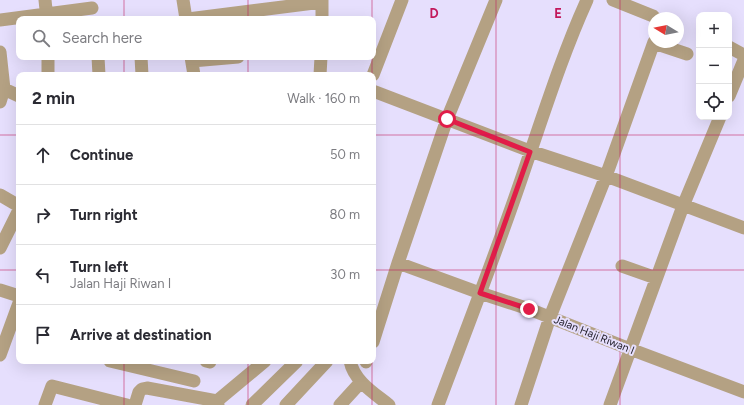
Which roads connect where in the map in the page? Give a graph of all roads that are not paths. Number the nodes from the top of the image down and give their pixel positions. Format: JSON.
{"nodes":[{"id":1,"x":45,"y":0,"type":"edge"},
{"id":2,"x":183,"y":0,"type":"edge"},
{"id":3,"x":402,"y":0,"type":"edge"},
{"id":4,"x":496,"y":0,"type":"edge"},
{"id":5,"x":587,"y":0,"type":"edge"},
{"id":6,"x":613,"y":0,"type":"edge"},
{"id":7,"x":322,"y":1,"type":"edge"},
{"id":8,"x":92,"y":9,"type":"edge"},
{"id":9,"x":648,"y":14,"type":"edge"},
{"id":10,"x":47,"y":16,"type":"edge"},
{"id":11,"x":186,"y":16,"type":"edge"},
{"id":12,"x":210,"y":16,"type":"edge"},
{"id":13,"x":322,"y":16,"type":"edge"},
{"id":14,"x":16,"y":19,"type":"edge"},
{"id":15,"x":0,"y":20,"type":"edge"},
{"id":16,"x":652,"y":48,"type":"edge"},
{"id":17,"x":670,"y":48,"type":"edge"},
{"id":18,"x":731,"y":48,"type":"edge"},
{"id":19,"x":0,"y":52,"type":"edge"},
{"id":20,"x":686,"y":54,"type":"dead end"},
{"id":21,"x":744,"y":55,"type":"edge"},
{"id":22,"x":48,"y":60,"type":"edge"},
{"id":23,"x":98,"y":60,"type":"edge"},
{"id":24,"x":141,"y":60,"type":"edge"},
{"id":25,"x":192,"y":60,"type":"edge"},
{"id":26,"x":321,"y":60,"type":"edge"},
{"id":27,"x":744,"y":60,"type":"edge"},
{"id":28,"x":48,"y":72,"type":"edge"},
{"id":29,"x":99,"y":72,"type":"edge"},
{"id":30,"x":142,"y":72,"type":"edge"},
{"id":31,"x":194,"y":72,"type":"edge"},
{"id":32,"x":320,"y":72,"type":"edge"},
{"id":33,"x":374,"y":72,"type":"edge"},
{"id":34,"x":4,"y":89,"type":"junction"},
{"id":35,"x":732,"y":89,"type":"edge"},
{"id":36,"x":376,"y":92,"type":"edge"},
{"id":37,"x":16,"y":95,"type":"edge"},
{"id":38,"x":0,"y":102,"type":"edge"},
{"id":39,"x":447,"y":119,"type":"junction"},
{"id":40,"x":719,"y":120,"type":"edge"},
{"id":41,"x":530,"y":152,"type":"junction"},
{"id":42,"x":606,"y":176,"type":"junction"},
{"id":43,"x":0,"y":195,"type":"edge"},
{"id":44,"x":16,"y":204,"type":"edge"},
{"id":45,"x":683,"y":206,"type":"junction"},
{"id":46,"x":16,"y":216,"type":"edge"},
{"id":47,"x":744,"y":228,"type":"edge"},
{"id":48,"x":0,"y":248,"type":"edge"},
{"id":49,"x":398,"y":263,"type":"junction"},
{"id":50,"x":622,"y":266,"type":"dead end"},
{"id":51,"x":656,"y":278,"type":"junction"},
{"id":52,"x":0,"y":290,"type":"edge"},
{"id":53,"x":480,"y":293,"type":"junction"},
{"id":54,"x":16,"y":295,"type":"edge"},
{"id":55,"x":16,"y":311,"type":"edge"},
{"id":56,"x":550,"y":317,"type":"junction"},
{"id":57,"x":376,"y":333,"type":"edge"},
{"id":58,"x":630,"y":349,"type":"junction"},
{"id":59,"x":0,"y":355,"type":"edge"},
{"id":60,"x":123,"y":364,"type":"edge"},
{"id":61,"x":262,"y":364,"type":"edge"},
{"id":62,"x":294,"y":364,"type":"edge"},
{"id":63,"x":324,"y":364,"type":"edge"},
{"id":64,"x":351,"y":364,"type":"edge"},
{"id":65,"x":194,"y":381,"type":"dead end"},
{"id":66,"x":361,"y":382,"type":"junction"},
{"id":67,"x":744,"y":392,"type":"edge"},
{"id":68,"x":218,"y":403,"type":"edge"},
{"id":69,"x":45,"y":405,"type":"edge"},
{"id":70,"x":127,"y":405,"type":"edge"},
{"id":71,"x":135,"y":405,"type":"edge"},
{"id":72,"x":252,"y":405,"type":"edge"},
{"id":73,"x":286,"y":405,"type":"edge"},
{"id":74,"x":340,"y":405,"type":"edge"},
{"id":75,"x":389,"y":405,"type":"edge"},
{"id":76,"x":438,"y":405,"type":"edge"},
{"id":77,"x":521,"y":405,"type":"edge"},
{"id":78,"x":610,"y":405,"type":"edge"}],
"edges":[{"from":1,"to":10,"type":"street"},
{"from":2,"to":11,"type":"street"},
{"from":3,"to":33,"type":"street"},
{"from":4,"to":39,"type":"street"},
{"from":5,"to":41,"type":"street"},
{"from":6,"to":9,"type":"street"},
{"from":7,"to":12,"type":"street"},
{"from":7,"to":13,"type":"street"},
{"from":8,"to":10,"type":"street"},
{"from":14,"to":15,"type":"street"},
{"from":16,"to":42,"type":"street"},
{"from":17,"to":20,"type":"street"},
{"from":18,"to":21,"type":"street"},
{"from":19,"to":34,"type":"street"},
{"from":22,"to":28,"type":"street"},
{"from":23,"to":29,"type":"street"},
{"from":24,"to":30,"type":"street"},
{"from":25,"to":31,"type":"street"},
{"from":26,"to":32,"type":"street"},
{"from":27,"to":35,"type":"street"},
{"from":34,"to":37,"type":"street"},
{"from":34,"to":38,"type":"street"},
{"from":36,"to":39,"type":"street"},
{"from":39,"to":41,"type":"street"},
{"from":39,"to":49,"type":"street"},
{"from":40,"to":45,"type":"street"},
{"from":41,"to":42,"type":"street"},
{"from":41,"to":53,"type":"street"},
{"from":42,"to":45,"type":"street"},
{"from":42,"to":56,"type":"street"},
{"from":43,"to":44,"type":"street"},
{"from":45,"to":47,"type":"street"},
{"from":45,"to":51,"type":"street"},
{"from":46,"to":48,"type":"street"},
{"from":49,"to":53,"type":"street","name":"Jalan Haji Riwan I"},
{"from":49,"to":57,"type":"street"},
{"from":50,"to":51,"type":"street"},
{"from":51,"to":58,"type":"street"},
{"from":52,"to":54,"type":"street"},
{"from":53,"to":56,"type":"street","name":"Jalan Haji Riwan I"},
{"from":53,"to":76,"type":"street"},
{"from":55,"to":59,"type":"street"},
{"from":56,"to":58,"type":"street","name":"Jalan Haji Riwan I"},
{"from":56,"to":77,"type":"street"},
{"from":58,"to":67,"type":"street","name":"Jalan Haji Riwan I"},
{"from":58,"to":78,"type":"street"},
{"from":60,"to":65,"type":"street"},
{"from":61,"to":68,"type":"street"},
{"from":62,"to":72,"type":"street"},
{"from":63,"to":73,"type":"street"},
{"from":64,"to":66,"type":"street"},
{"from":66,"to":74,"type":"street"},
{"from":66,"to":75,"type":"street"},
{"from":68,"to":71,"type":"street"},
{"from":69,"to":70,"type":"street"}]}
